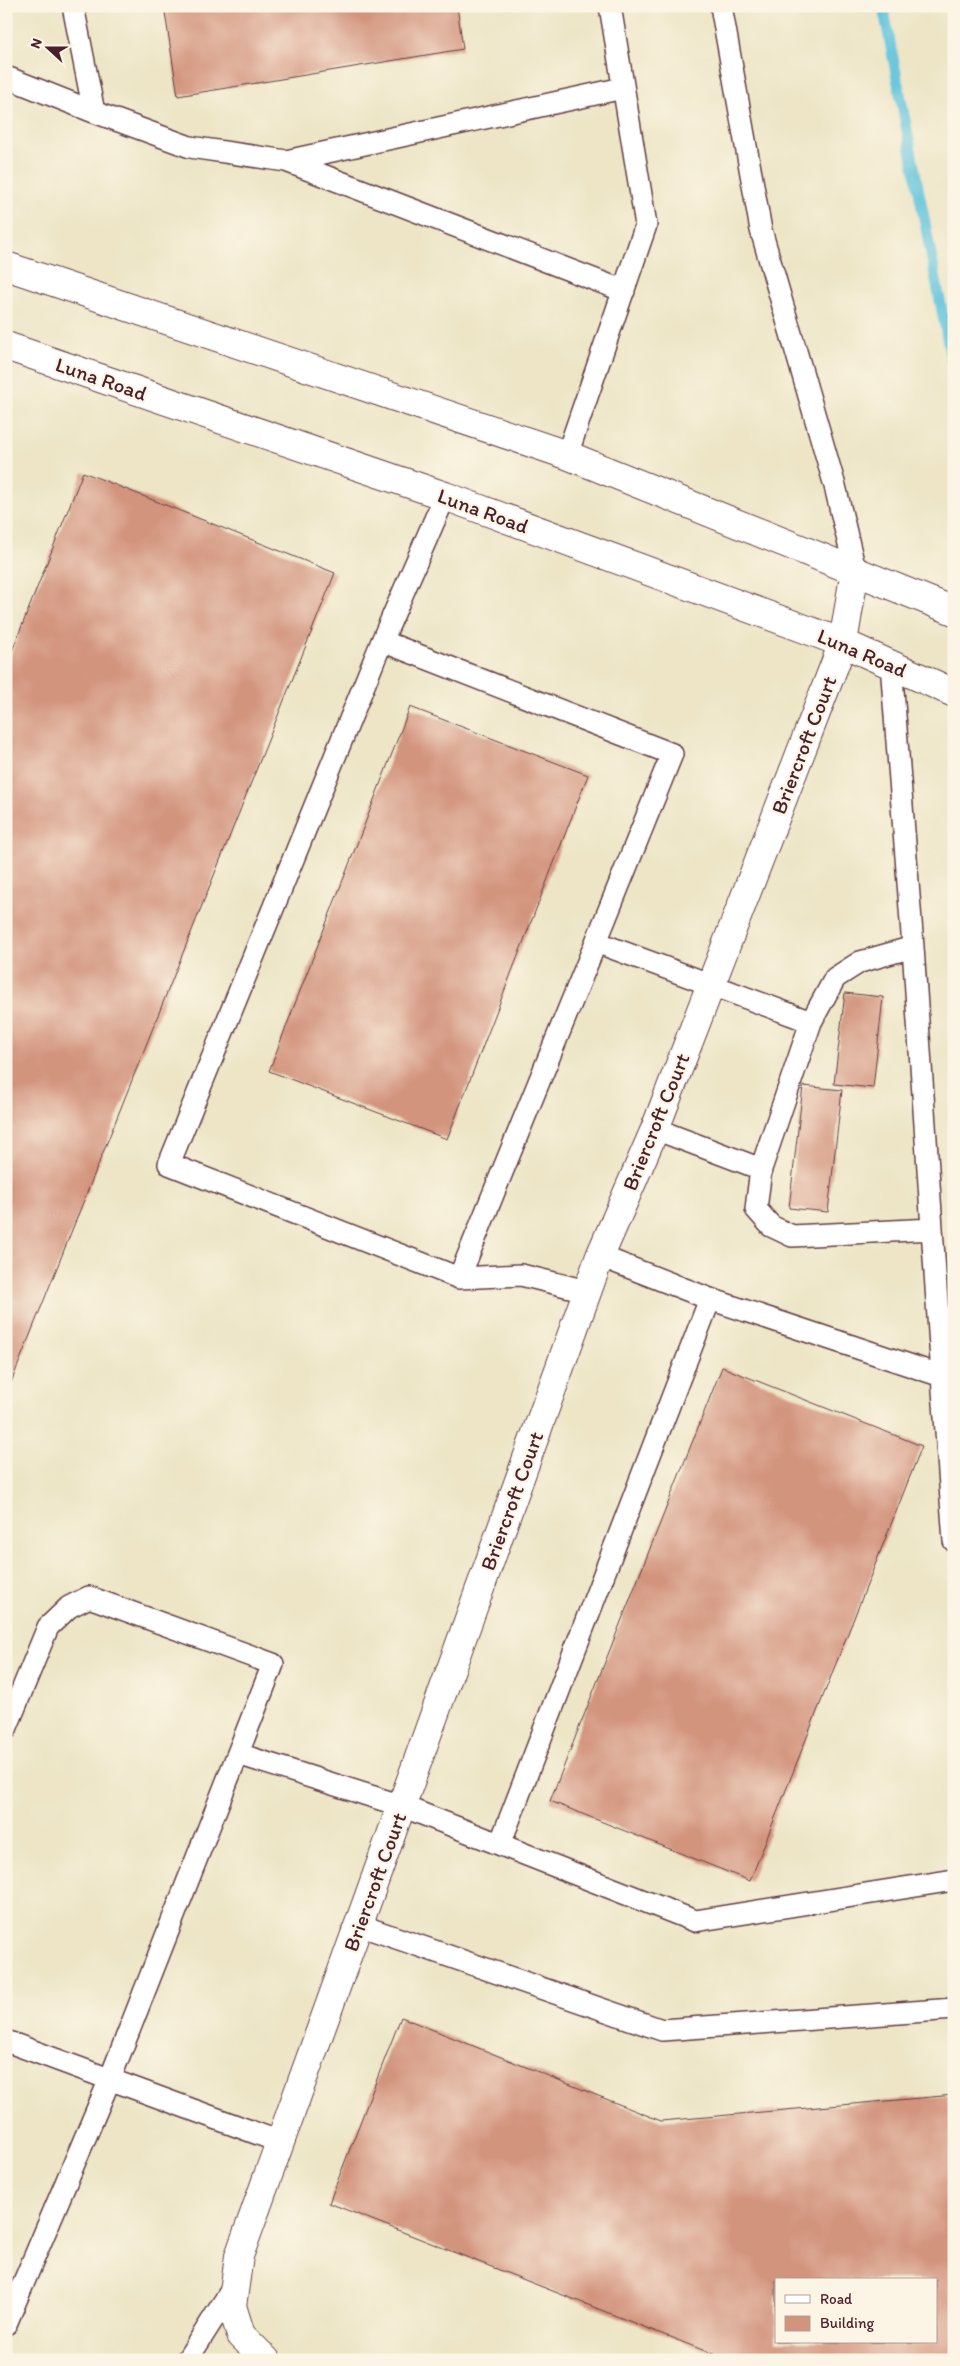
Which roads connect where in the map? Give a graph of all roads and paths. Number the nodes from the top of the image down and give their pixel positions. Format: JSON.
{"nodes":[{"id":1,"x":73,"y":6,"type":"edge"},
{"id":2,"x":610,"y":6,"type":"edge"},
{"id":3,"x":722,"y":6,"type":"edge"},
{"id":4,"x":6,"y":77,"type":"edge"},
{"id":5,"x":623,"y":88,"type":"junction"},
{"id":6,"x":94,"y":112,"type":"junction"},
{"id":7,"x":286,"y":161,"type":"junction"},
{"id":8,"x":6,"y":266,"type":"edge"},
{"id":9,"x":624,"y":291,"type":"junction"},
{"id":10,"x":6,"y":346,"type":"edge"},
{"id":11,"x":567,"y":455,"type":"junction"},
{"id":12,"x":445,"y":496,"type":"junction"},
{"id":13,"x":855,"y":570,"type":"junction"},
{"id":14,"x":954,"y":612,"type":"edge"},
{"id":15,"x":382,"y":641,"type":"junction"},
{"id":16,"x":843,"y":643,"type":"junction"},
{"id":17,"x":891,"y":664,"type":"junction"},
{"id":18,"x":954,"y":693,"type":"edge"},
{"id":19,"x":596,"y":942,"type":"junction"},
{"id":20,"x":913,"y":947,"type":"junction"},
{"id":21,"x":711,"y":984,"type":"junction"},
{"id":22,"x":811,"y":1022,"type":"junction"},
{"id":23,"x":655,"y":1129,"type":"junction"},
{"id":24,"x":761,"y":1169,"type":"junction"},
{"id":25,"x":932,"y":1229,"type":"junction"},
{"id":26,"x":600,"y":1256,"type":"junction"},
{"id":27,"x":459,"y":1278,"type":"junction"},
{"id":28,"x":587,"y":1291,"type":"junction"},
{"id":29,"x":710,"y":1299,"type":"junction"},
{"id":30,"x":942,"y":1376,"type":"junction"},
{"id":31,"x":954,"y":1541,"type":"edge"},
{"id":32,"x":6,"y":1729,"type":"edge"},
{"id":33,"x":238,"y":1754,"type":"junction"},
{"id":34,"x":402,"y":1806,"type":"junction"},
{"id":35,"x":500,"y":1844,"type":"junction"},
{"id":36,"x":954,"y":1880,"type":"edge"},
{"id":37,"x":359,"y":1926,"type":"junction"},
{"id":38,"x":954,"y":2009,"type":"edge"},
{"id":39,"x":6,"y":2041,"type":"edge"},
{"id":40,"x":110,"y":2079,"type":"junction"},
{"id":41,"x":280,"y":2142,"type":"junction"},
{"id":42,"x":235,"y":2285,"type":"junction"},
{"id":43,"x":6,"y":2324,"type":"edge"},
{"id":44,"x":187,"y":2360,"type":"edge"},
{"id":45,"x":266,"y":2360,"type":"edge"}],
"edges":[{"from":1,"to":6,"type":"lane"},
{"from":2,"to":5,"type":"lane"},
{"from":3,"to":13,"type":"lane"},
{"from":4,"to":6,"type":"lane"},
{"from":5,"to":7,"type":"lane"},
{"from":5,"to":9,"type":"lane"},
{"from":6,"to":7,"type":"lane"},
{"from":7,"to":9,"type":"lane"},
{"from":8,"to":11,"type":"main road"},
{"from":9,"to":11,"type":"lane"},
{"from":10,"to":12,"type":"main road","name":"Luna Road"},
{"from":11,"to":13,"type":"main road"},
{"from":12,"to":15,"type":"lane"},
{"from":12,"to":16,"type":"main road","name":"Luna Road"},
{"from":13,"to":14,"type":"main road"},
{"from":13,"to":16,"type":"main road","name":"Briercroft Court"},
{"from":15,"to":19,"type":"lane"},
{"from":15,"to":27,"type":"lane"},
{"from":16,"to":17,"type":"main road","name":"Luna Road"},
{"from":16,"to":21,"type":"main road","name":"Briercroft Court"},
{"from":17,"to":18,"type":"main road","name":"Luna Road"},
{"from":17,"to":20,"type":"lane"},
{"from":19,"to":21,"type":"lane"},
{"from":19,"to":27,"type":"lane"},
{"from":20,"to":22,"type":"lane"},
{"from":20,"to":25,"type":"lane"},
{"from":21,"to":22,"type":"lane"},
{"from":21,"to":23,"type":"main road","name":"Briercroft Court"},
{"from":22,"to":24,"type":"lane"},
{"from":23,"to":24,"type":"lane"},
{"from":23,"to":26,"type":"main road","name":"Briercroft Court"},
{"from":24,"to":25,"type":"lane"},
{"from":25,"to":30,"type":"lane"},
{"from":26,"to":28,"type":"main road","name":"Briercroft Court"},
{"from":26,"to":29,"type":"lane"},
{"from":27,"to":28,"type":"lane"},
{"from":28,"to":34,"type":"main road","name":"Briercroft Court"},
{"from":29,"to":30,"type":"lane"},
{"from":29,"to":35,"type":"lane"},
{"from":30,"to":31,"type":"lane"},
{"from":32,"to":33,"type":"lane"},
{"from":33,"to":34,"type":"lane"},
{"from":33,"to":40,"type":"lane"},
{"from":34,"to":35,"type":"lane"},
{"from":34,"to":37,"type":"main road","name":"Briercroft Court"},
{"from":35,"to":36,"type":"lane"},
{"from":37,"to":38,"type":"lane"},
{"from":37,"to":41,"type":"main road","name":"Briercroft Court"},
{"from":39,"to":40,"type":"lane"},
{"from":40,"to":41,"type":"lane"},
{"from":40,"to":43,"type":"lane"},
{"from":41,"to":42,"type":"main road","name":"Briercroft Court"},
{"from":42,"to":44,"type":"lane"},
{"from":42,"to":45,"type":"main road","name":"Briercroft Court"}]}
